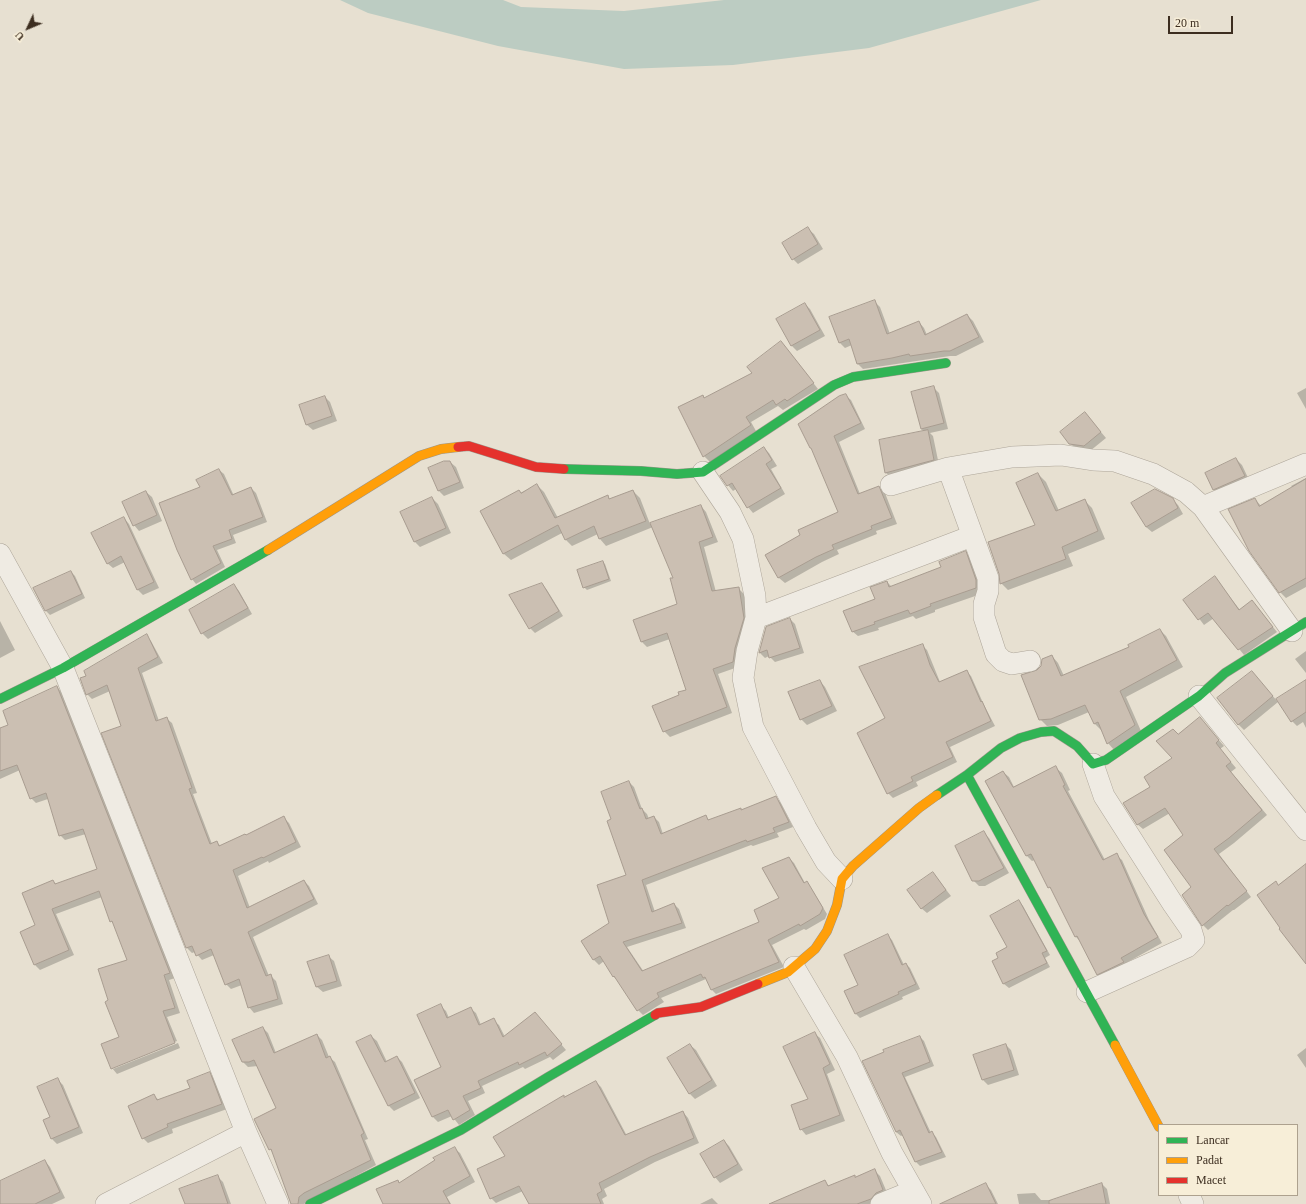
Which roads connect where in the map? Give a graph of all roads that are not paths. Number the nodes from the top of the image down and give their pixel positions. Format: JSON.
{"nodes":[{"id":1,"x":946,"y":363,"type":"dead end"},
{"id":2,"x":1306,"y":464,"type":"edge"},
{"id":3,"x":948,"y":468,"type":"junction"},
{"id":4,"x":703,"y":472,"type":"junction"},
{"id":5,"x":891,"y":486,"type":"dead end"},
{"id":6,"x":1203,"y":507,"type":"junction"},
{"id":7,"x":972,"y":536,"type":"junction"},
{"id":8,"x":0,"y":554,"type":"edge"},
{"id":9,"x":756,"y":618,"type":"junction"},
{"id":10,"x":1299,"y":626,"type":"edge"},
{"id":11,"x":1030,"y":661,"type":"dead end"},
{"id":12,"x":63,"y":668,"type":"junction"},
{"id":13,"x":1199,"y":696,"type":"junction"},
{"id":14,"x":0,"y":699,"type":"edge"},
{"id":15,"x":1093,"y":764,"type":"junction"},
{"id":16,"x":967,"y":776,"type":"junction"},
{"id":17,"x":1306,"y":830,"type":"edge"},
{"id":18,"x":842,"y":879,"type":"junction"},
{"id":19,"x":794,"y":967,"type":"junction"},
{"id":20,"x":1087,"y":992,"type":"junction"},
{"id":21,"x":1158,"y":1125,"type":"edge"},
{"id":22,"x":246,"y":1132,"type":"junction"},
{"id":23,"x":917,"y":1197,"type":"edge"},
{"id":24,"x":106,"y":1204,"type":"edge"},
{"id":25,"x":278,"y":1204,"type":"edge"},
{"id":26,"x":310,"y":1204,"type":"edge"},
{"id":27,"x":881,"y":1204,"type":"edge"}],
"edges":[{"from":1,"to":4,"type":"street"},
{"from":2,"to":6,"type":"street"},
{"from":3,"to":5,"type":"street"},
{"from":3,"to":6,"type":"street"},
{"from":3,"to":7,"type":"street"},
{"from":4,"to":9,"type":"street"},
{"from":4,"to":12,"type":"street"},
{"from":6,"to":10,"type":"street"},
{"from":7,"to":9,"type":"street"},
{"from":7,"to":11,"type":"street"},
{"from":8,"to":12,"type":"street"},
{"from":9,"to":18,"type":"street"},
{"from":10,"to":13,"type":"street"},
{"from":12,"to":14,"type":"street"},
{"from":12,"to":22,"type":"street"},
{"from":13,"to":15,"type":"street"},
{"from":13,"to":17,"type":"street"},
{"from":15,"to":16,"type":"street"},
{"from":15,"to":20,"type":"street"},
{"from":16,"to":18,"type":"street"},
{"from":16,"to":20,"type":"street"},
{"from":18,"to":19,"type":"street"},
{"from":19,"to":23,"type":"street"},
{"from":19,"to":26,"type":"street"},
{"from":20,"to":21,"type":"street"},
{"from":22,"to":24,"type":"street"},
{"from":22,"to":25,"type":"street"},
{"from":23,"to":27,"type":"street"}]}
